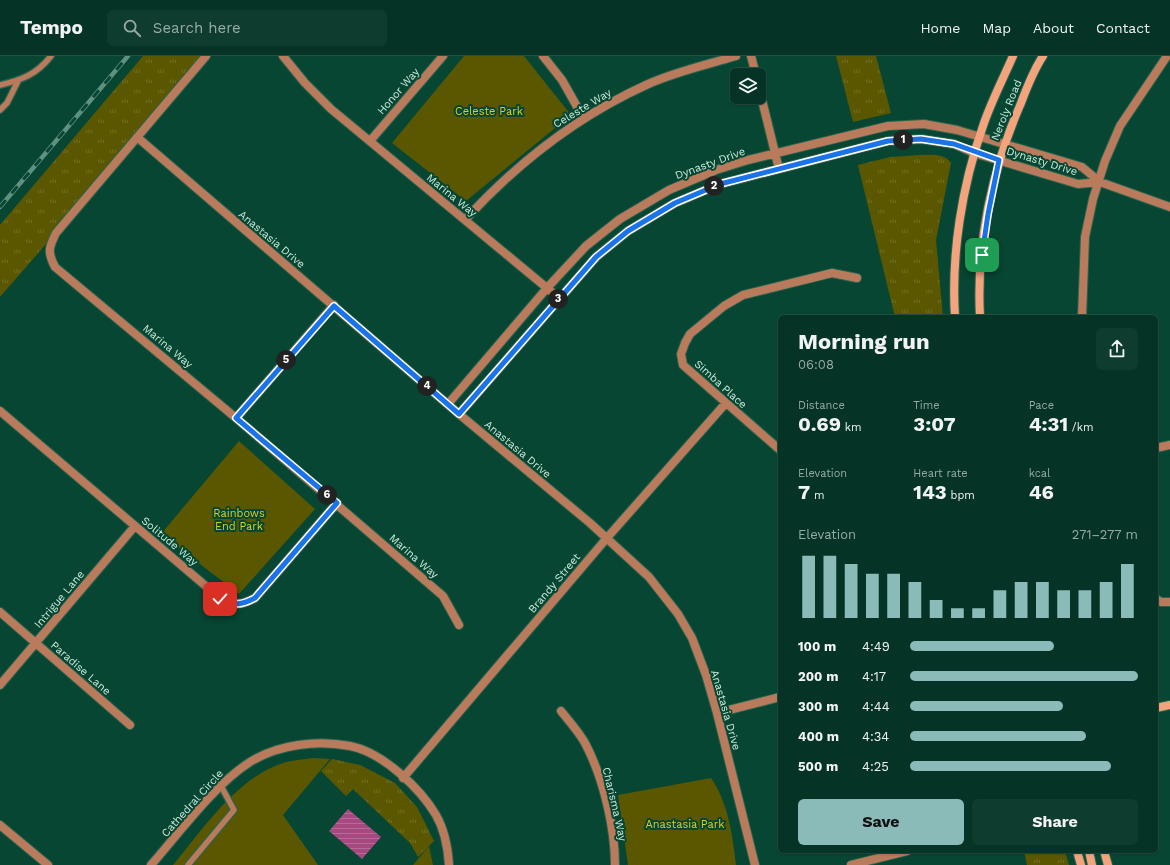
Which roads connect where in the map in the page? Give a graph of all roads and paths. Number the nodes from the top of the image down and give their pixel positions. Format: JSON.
{"nodes":[{"id":1,"x":51,"y":56,"type":"edge"},
{"id":2,"x":206,"y":56,"type":"edge"},
{"id":3,"x":283,"y":56,"type":"edge"},
{"id":4,"x":442,"y":56,"type":"edge"},
{"id":5,"x":543,"y":56,"type":"edge"},
{"id":6,"x":736,"y":56,"type":"edge"},
{"id":7,"x":751,"y":56,"type":"edge"},
{"id":8,"x":1013,"y":56,"type":"edge"},
{"id":9,"x":1043,"y":56,"type":"edge"},
{"id":10,"x":1167,"y":56,"type":"edge"},
{"id":11,"x":754,"y":68,"type":"edge"},
{"id":12,"x":18,"y":81,"type":"junction"},
{"id":13,"x":0,"y":85,"type":"edge"},
{"id":14,"x":763,"y":104,"type":"edge"},
{"id":15,"x":0,"y":110,"type":"edge"},
{"id":16,"x":584,"y":119,"type":"junction"},
{"id":17,"x":979,"y":136,"type":"junction"},
{"id":18,"x":137,"y":137,"type":"junction"},
{"id":19,"x":370,"y":141,"type":"junction"},
{"id":20,"x":1004,"y":144,"type":"junction"},
{"id":21,"x":775,"y":153,"type":"junction"},
{"id":22,"x":974,"y":153,"type":"junction"},
{"id":23,"x":999,"y":160,"type":"junction"},
{"id":24,"x":779,"y":169,"type":"junction"},
{"id":25,"x":1100,"y":182,"type":"junction"},
{"id":26,"x":1170,"y":207,"type":"edge"},
{"id":27,"x":465,"y":220,"type":"junction"},
{"id":28,"x":857,"y":278,"type":"dead end"},
{"id":29,"x":547,"y":288,"type":"junction"},
{"id":30,"x":559,"y":298,"type":"junction"},
{"id":31,"x":334,"y":306,"type":"junction"},
{"id":32,"x":955,"y":315,"type":"edge"},
{"id":33,"x":980,"y":315,"type":"edge"},
{"id":34,"x":1082,"y":315,"type":"edge"},
{"id":35,"x":448,"y":404,"type":"junction"},
{"id":36,"x":725,"y":404,"type":"junction"},
{"id":37,"x":0,"y":411,"type":"edge"},
{"id":38,"x":459,"y":414,"type":"junction"},
{"id":39,"x":236,"y":418,"type":"junction"},
{"id":40,"x":1170,"y":445,"type":"edge"},
{"id":41,"x":778,"y":448,"type":"edge"},
{"id":42,"x":1158,"y":448,"type":"edge"},
{"id":43,"x":337,"y":503,"type":"junction"},
{"id":44,"x":135,"y":526,"type":"junction"},
{"id":45,"x":606,"y":539,"type":"junction"},
{"id":46,"x":1158,"y":600,"type":"edge"},
{"id":47,"x":1170,"y":602,"type":"edge"},
{"id":48,"x":0,"y":612,"type":"edge"},
{"id":49,"x":460,"y":625,"type":"dead end"},
{"id":50,"x":36,"y":643,"type":"junction"},
{"id":51,"x":0,"y":685,"type":"edge"},
{"id":52,"x":778,"y":698,"type":"edge"},
{"id":53,"x":1170,"y":705,"type":"edge"},
{"id":54,"x":1158,"y":708,"type":"edge"},
{"id":55,"x":561,"y":710,"type":"dead end"},
{"id":56,"x":717,"y":713,"type":"junction"},
{"id":57,"x":130,"y":725,"type":"dead end"},
{"id":58,"x":403,"y":778,"type":"junction"},
{"id":59,"x":221,"y":786,"type":"junction"},
{"id":60,"x":0,"y":825,"type":"edge"},
{"id":61,"x":899,"y":853,"type":"edge"},
{"id":62,"x":1078,"y":853,"type":"edge"},
{"id":63,"x":1089,"y":853,"type":"edge"},
{"id":64,"x":1105,"y":853,"type":"edge"},
{"id":65,"x":48,"y":865,"type":"edge"},
{"id":66,"x":151,"y":865,"type":"edge"},
{"id":67,"x":188,"y":865,"type":"edge"},
{"id":68,"x":449,"y":865,"type":"edge"},
{"id":69,"x":615,"y":865,"type":"edge"},
{"id":70,"x":755,"y":865,"type":"edge"},
{"id":71,"x":850,"y":865,"type":"edge"},
{"id":72,"x":1081,"y":865,"type":"edge"},
{"id":73,"x":1092,"y":865,"type":"edge"},
{"id":74,"x":1108,"y":865,"type":"edge"}],
"edges":[{"from":1,"to":12,"type":"lane"},
{"from":2,"to":18,"type":"street","name":"Marina Way"},
{"from":3,"to":19,"type":"street","name":"Marina Way"},
{"from":4,"to":19,"type":"street","name":"Honor Way"},
{"from":5,"to":16,"type":"street"},
{"from":6,"to":16,"type":"street","name":"Celeste Way"},
{"from":7,"to":11,"type":"street"},
{"from":8,"to":17,"type":"street","name":"Neroly Road"},
{"from":9,"to":20,"type":"street","name":"Neroly Road"},
{"from":10,"to":25,"type":"street"},
{"from":12,"to":13,"type":"lane"},
{"from":12,"to":15,"type":"lane"},
{"from":14,"to":21,"type":"street"},
{"from":16,"to":27,"type":"street","name":"Celeste Way"},
{"from":17,"to":20,"type":"street","name":"Dynasty Drive"},
{"from":17,"to":21,"type":"street","name":"Dynasty Drive"},
{"from":17,"to":22,"type":"street","name":"Neroly Road"},
{"from":18,"to":31,"type":"street","name":"Anastasia Drive"},
{"from":18,"to":39,"type":"street","name":"Marina Way"},
{"from":19,"to":27,"type":"street","name":"Marina Way"},
{"from":20,"to":23,"type":"street","name":"Neroly Road"},
{"from":20,"to":25,"type":"street","name":"Dynasty Drive"},
{"from":21,"to":24,"type":"street"},
{"from":21,"to":29,"type":"street","name":"Dynasty Drive"},
{"from":22,"to":23,"type":"street","name":"Dynasty Drive"},
{"from":22,"to":24,"type":"street","name":"Dynasty Drive"},
{"from":22,"to":32,"type":"street","name":"Neroly Road"},
{"from":23,"to":25,"type":"street","name":"Dynasty Drive"},
{"from":23,"to":33,"type":"street","name":"Neroly Road"},
{"from":24,"to":30,"type":"street","name":"Dynasty Drive"},
{"from":25,"to":26,"type":"street"},
{"from":25,"to":34,"type":"street"},
{"from":27,"to":29,"type":"street","name":"Marina Way"},
{"from":28,"to":36,"type":"street","name":"Simba Place"},
{"from":29,"to":30,"type":"street","name":"Marina Way"},
{"from":29,"to":35,"type":"street","name":"Dynasty Drive"},
{"from":30,"to":38,"type":"street","name":"Dynasty Drive"},
{"from":31,"to":35,"type":"street","name":"Anastasia Drive"},
{"from":31,"to":39,"type":"street"},
{"from":35,"to":38,"type":"street","name":"Anastasia Drive"},
{"from":36,"to":41,"type":"street","name":"Simba Place"},
{"from":36,"to":45,"type":"street","name":"Brandy Street"},
{"from":37,"to":44,"type":"street","name":"Solitude Way"},
{"from":38,"to":45,"type":"street","name":"Anastasia Drive"},
{"from":39,"to":43,"type":"street","name":"Marina Way"},
{"from":40,"to":42,"type":"street"},
{"from":43,"to":44,"type":"street","name":"Solitude Way"},
{"from":43,"to":49,"type":"street","name":"Marina Way"},
{"from":44,"to":50,"type":"street","name":"Intrigue Lane"},
{"from":45,"to":56,"type":"street","name":"Anastasia Drive"},
{"from":45,"to":58,"type":"street","name":"Brandy Street"},
{"from":46,"to":47,"type":"street"},
{"from":48,"to":50,"type":"street","name":"Paradise Lane"},
{"from":50,"to":51,"type":"street","name":"Intrigue Lane"},
{"from":50,"to":57,"type":"street","name":"Paradise Lane"},
{"from":52,"to":56,"type":"street"},
{"from":53,"to":54,"type":"street"},
{"from":55,"to":69,"type":"street","name":"Charisma Way"},
{"from":56,"to":70,"type":"street","name":"Anastasia Drive"},
{"from":58,"to":59,"type":"street","name":"Cathedral Circle"},
{"from":58,"to":68,"type":"street","name":"Cathedral Circle"},
{"from":59,"to":66,"type":"street","name":"Cathedral Circle"},
{"from":59,"to":67,"type":"lane"},
{"from":60,"to":65,"type":"street"},
{"from":61,"to":71,"type":"street"},
{"from":62,"to":72,"type":"street"},
{"from":63,"to":73,"type":"street"},
{"from":64,"to":74,"type":"street"}]}
